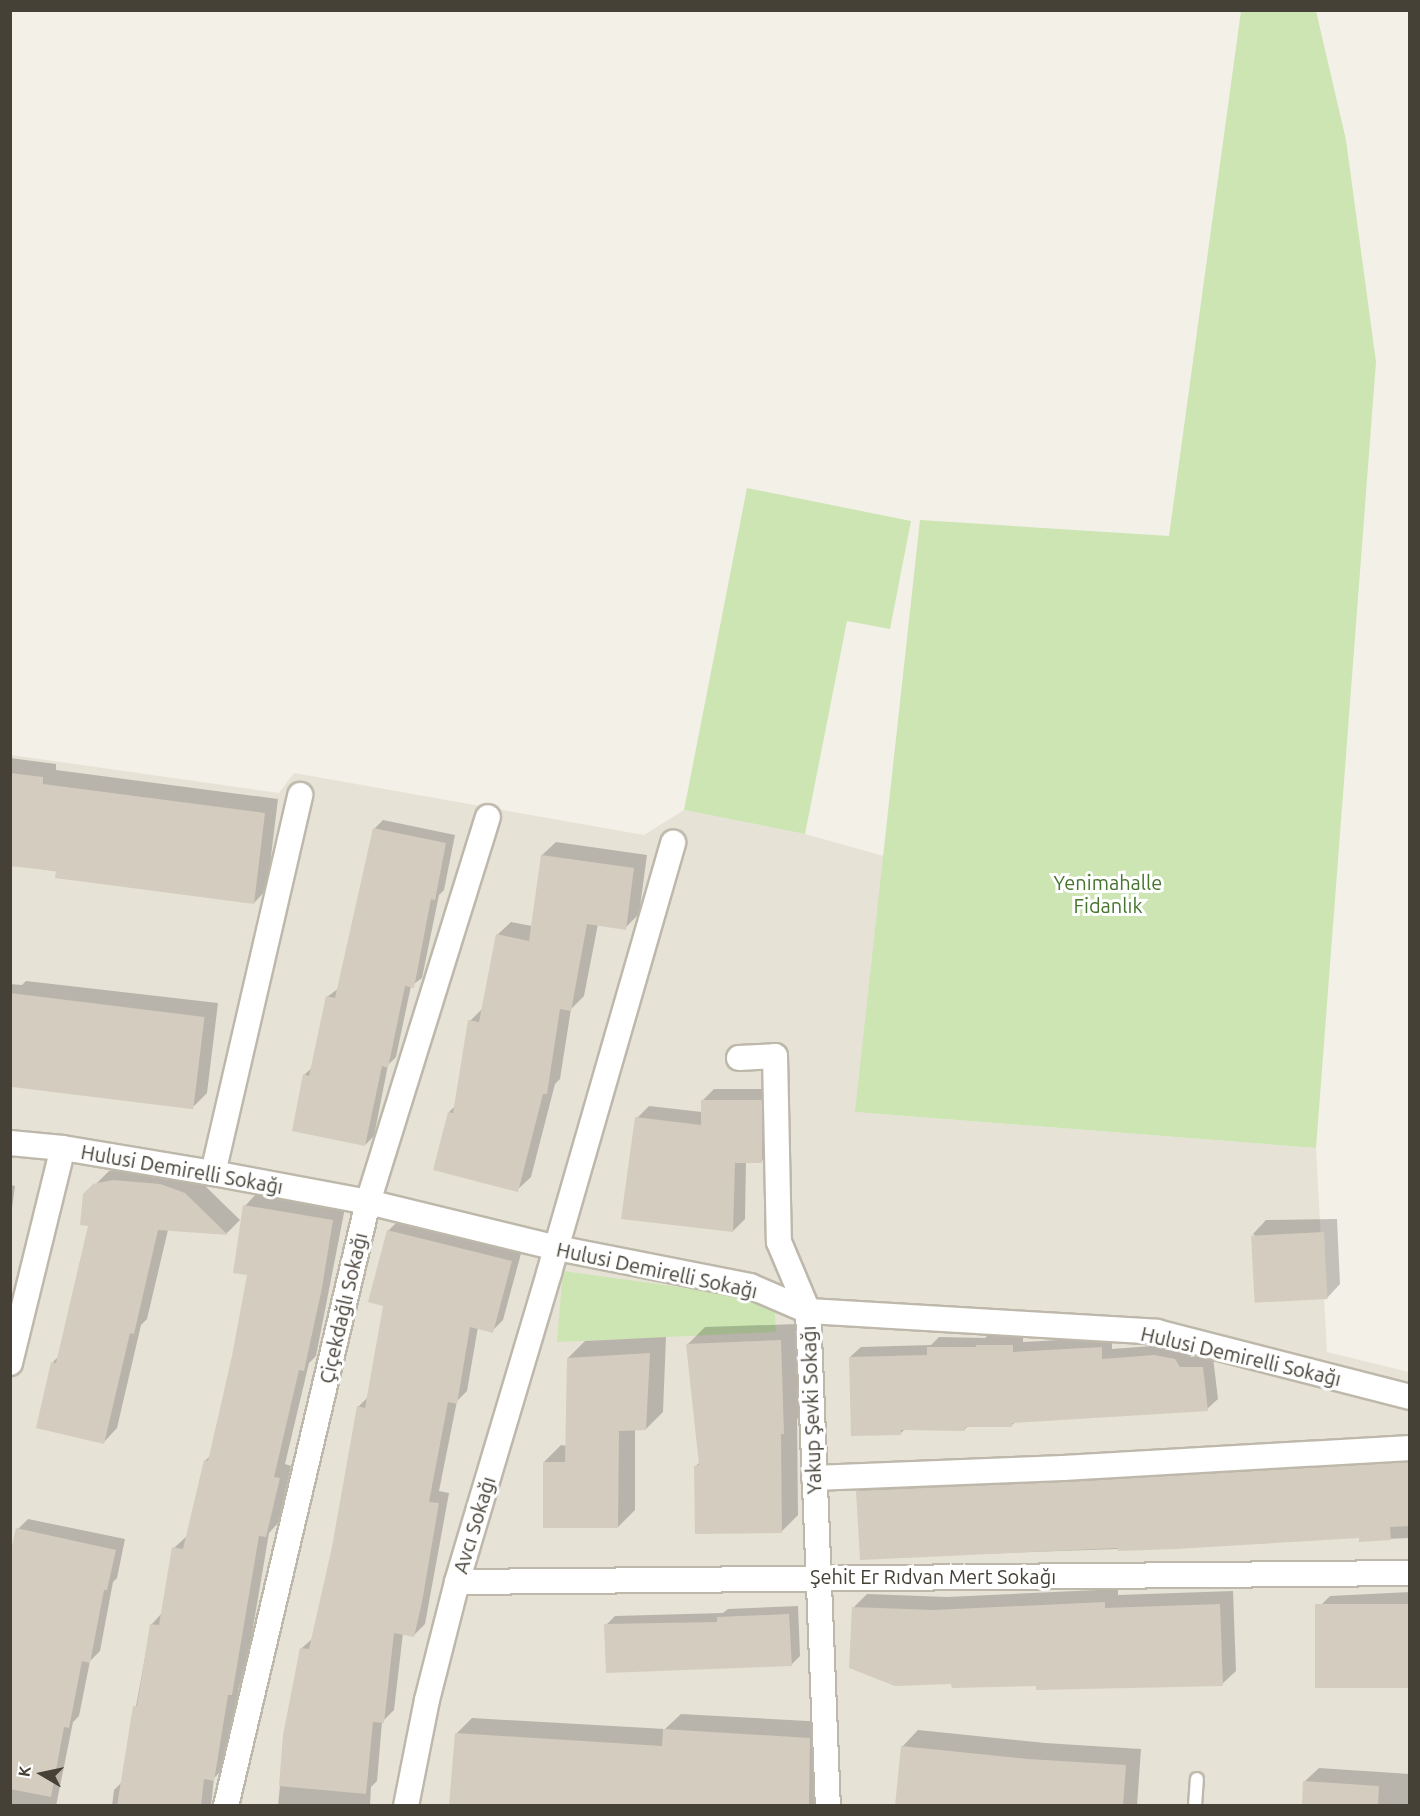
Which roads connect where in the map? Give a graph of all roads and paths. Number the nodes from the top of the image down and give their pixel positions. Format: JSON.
{"nodes":[{"id":1,"x":300,"y":795,"type":"dead end"},
{"id":2,"x":488,"y":818,"type":"dead end"},
{"id":3,"x":673,"y":842,"type":"dead end"},
{"id":4,"x":739,"y":1058,"type":"dead end"},
{"id":5,"x":10,"y":1143,"type":"edge"},
{"id":6,"x":63,"y":1148,"type":"junction"},
{"id":7,"x":213,"y":1173,"type":"junction"},
{"id":8,"x":368,"y":1203,"type":"junction"},
{"id":9,"x":557,"y":1248,"type":"junction"},
{"id":10,"x":808,"y":1311,"type":"junction"},
{"id":11,"x":10,"y":1363,"type":"edge"},
{"id":12,"x":1410,"y":1397,"type":"edge"},
{"id":13,"x":1410,"y":1448,"type":"edge"},
{"id":14,"x":814,"y":1478,"type":"junction"},
{"id":15,"x":1410,"y":1573,"type":"edge"},
{"id":16,"x":818,"y":1577,"type":"junction"},
{"id":17,"x":457,"y":1582,"type":"junction"},
{"id":18,"x":1197,"y":1779,"type":"dead end"},
{"id":19,"x":226,"y":1806,"type":"edge"},
{"id":20,"x":406,"y":1806,"type":"edge"},
{"id":21,"x":828,"y":1806,"type":"edge"},
{"id":22,"x":1195,"y":1806,"type":"edge"}],
"edges":[{"from":1,"to":7,"type":"street"},
{"from":2,"to":8,"type":"street","name":"Çiçekdağlı Sokağı"},
{"from":3,"to":9,"type":"street","name":"Avcı Sokağı"},
{"from":4,"to":10,"type":"street","name":"Yakup Şevki Sokağı"},
{"from":5,"to":6,"type":"street","name":"Hulusi Demirelli Sokağı"},
{"from":6,"to":7,"type":"street","name":"Hulusi Demirelli Sokağı"},
{"from":6,"to":11,"type":"street"},
{"from":7,"to":8,"type":"street","name":"Hulusi Demirelli Sokağı"},
{"from":8,"to":9,"type":"street","name":"Hulusi Demirelli Sokağı"},
{"from":8,"to":19,"type":"street","name":"Çiçekdağlı Sokağı"},
{"from":9,"to":10,"type":"street","name":"Hulusi Demirelli Sokağı"},
{"from":9,"to":17,"type":"street","name":"Avcı Sokağı"},
{"from":10,"to":12,"type":"street","name":"Hulusi Demirelli Sokağı"},
{"from":10,"to":14,"type":"street","name":"Yakup Şevki Sokağı"},
{"from":13,"to":14,"type":"street"},
{"from":14,"to":16,"type":"street","name":"Yakup Şevki Sokağı"},
{"from":15,"to":16,"type":"street","name":"Şehit Er Rıdvan Mert Sokağı"},
{"from":16,"to":17,"type":"street","name":"Şehit Er Rıdvan Mert Sokağı"},
{"from":16,"to":21,"type":"street","name":"Yakup Şevki Sokağı"},
{"from":17,"to":20,"type":"street","name":"Avcı Sokağı"},
{"from":18,"to":22,"type":"lane"}]}
